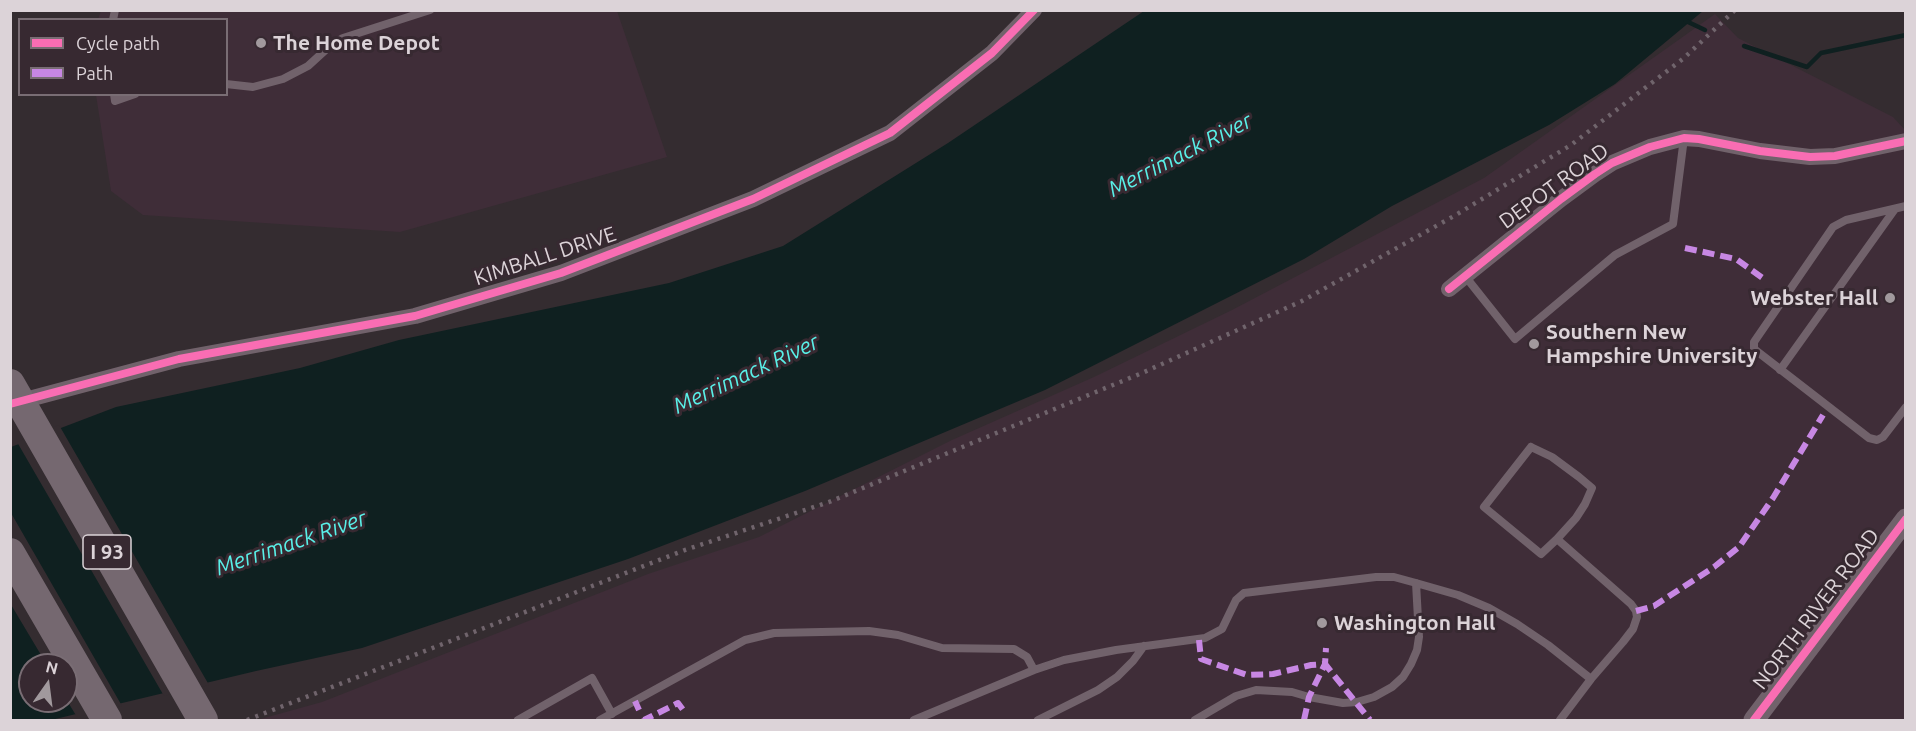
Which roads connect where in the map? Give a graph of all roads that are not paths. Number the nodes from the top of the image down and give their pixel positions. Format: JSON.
{"nodes":[{"id":1,"x":430,"y":10,"type":"edge"},
{"id":2,"x":1034,"y":10,"type":"edge"},
{"id":3,"x":228,"y":84,"type":"edge"},
{"id":4,"x":114,"y":96,"type":"edge"},
{"id":5,"x":129,"y":96,"type":"edge"},
{"id":6,"x":1684,"y":138,"type":"junction"},
{"id":7,"x":1905,"y":141,"type":"edge"},
{"id":8,"x":1905,"y":206,"type":"edge"},
{"id":9,"x":1895,"y":209,"type":"junction"},
{"id":10,"x":1464,"y":276,"type":"junction"},
{"id":11,"x":1449,"y":289,"type":"dead end"},
{"id":12,"x":1780,"y":370,"type":"junction"},
{"id":13,"x":10,"y":384,"type":"edge"},
{"id":14,"x":10,"y":404,"type":"edge"},
{"id":15,"x":1905,"y":407,"type":"edge"},
{"id":16,"x":1903,"y":526,"type":"edge"},
{"id":17,"x":1557,"y":539,"type":"junction"},
{"id":18,"x":10,"y":553,"type":"edge"},
{"id":19,"x":1416,"y":583,"type":"junction"},
{"id":20,"x":1144,"y":646,"type":"junction"},
{"id":21,"x":1034,"y":670,"type":"junction"},
{"id":22,"x":1591,"y":680,"type":"junction"},
{"id":23,"x":612,"y":714,"type":"junction"},
{"id":24,"x":107,"y":720,"type":"edge"},
{"id":25,"x":203,"y":720,"type":"edge"},
{"id":26,"x":518,"y":720,"type":"edge"},
{"id":27,"x":600,"y":720,"type":"edge"},
{"id":28,"x":914,"y":720,"type":"edge"},
{"id":29,"x":1038,"y":720,"type":"edge"},
{"id":30,"x":1196,"y":720,"type":"edge"},
{"id":31,"x":1560,"y":720,"type":"edge"},
{"id":32,"x":1754,"y":720,"type":"edge"}],
"edges":[{"from":1,"to":3,"type":"lane"},
{"from":2,"to":14,"type":"street","name":"KIMBALL DRIVE"},
{"from":4,"to":5,"type":"lane"},
{"from":6,"to":7,"type":"street","name":"DEPOT ROAD"},
{"from":6,"to":10,"type":"street","name":"DEPOT ROAD"},
{"from":6,"to":10,"type":"lane"},
{"from":8,"to":9,"type":"lane"},
{"from":9,"to":12,"type":"lane"},
{"from":9,"to":12,"type":"lane"},
{"from":10,"to":11,"type":"street","name":"DEPOT ROAD"},
{"from":12,"to":15,"type":"lane"},
{"from":13,"to":25,"type":"highway","number":"I 93"},
{"from":16,"to":32,"type":"street","name":"NORTH RIVER ROAD"},
{"from":17,"to":17,"type":"lane"},
{"from":17,"to":22,"type":"lane"},
{"from":18,"to":24,"type":"highway"},
{"from":19,"to":20,"type":"lane"},
{"from":19,"to":22,"type":"lane"},
{"from":19,"to":30,"type":"lane"},
{"from":20,"to":21,"type":"lane"},
{"from":20,"to":29,"type":"lane"},
{"from":21,"to":23,"type":"lane"},
{"from":21,"to":28,"type":"lane"},
{"from":22,"to":31,"type":"lane"},
{"from":23,"to":26,"type":"lane"},
{"from":23,"to":27,"type":"lane"}]}
